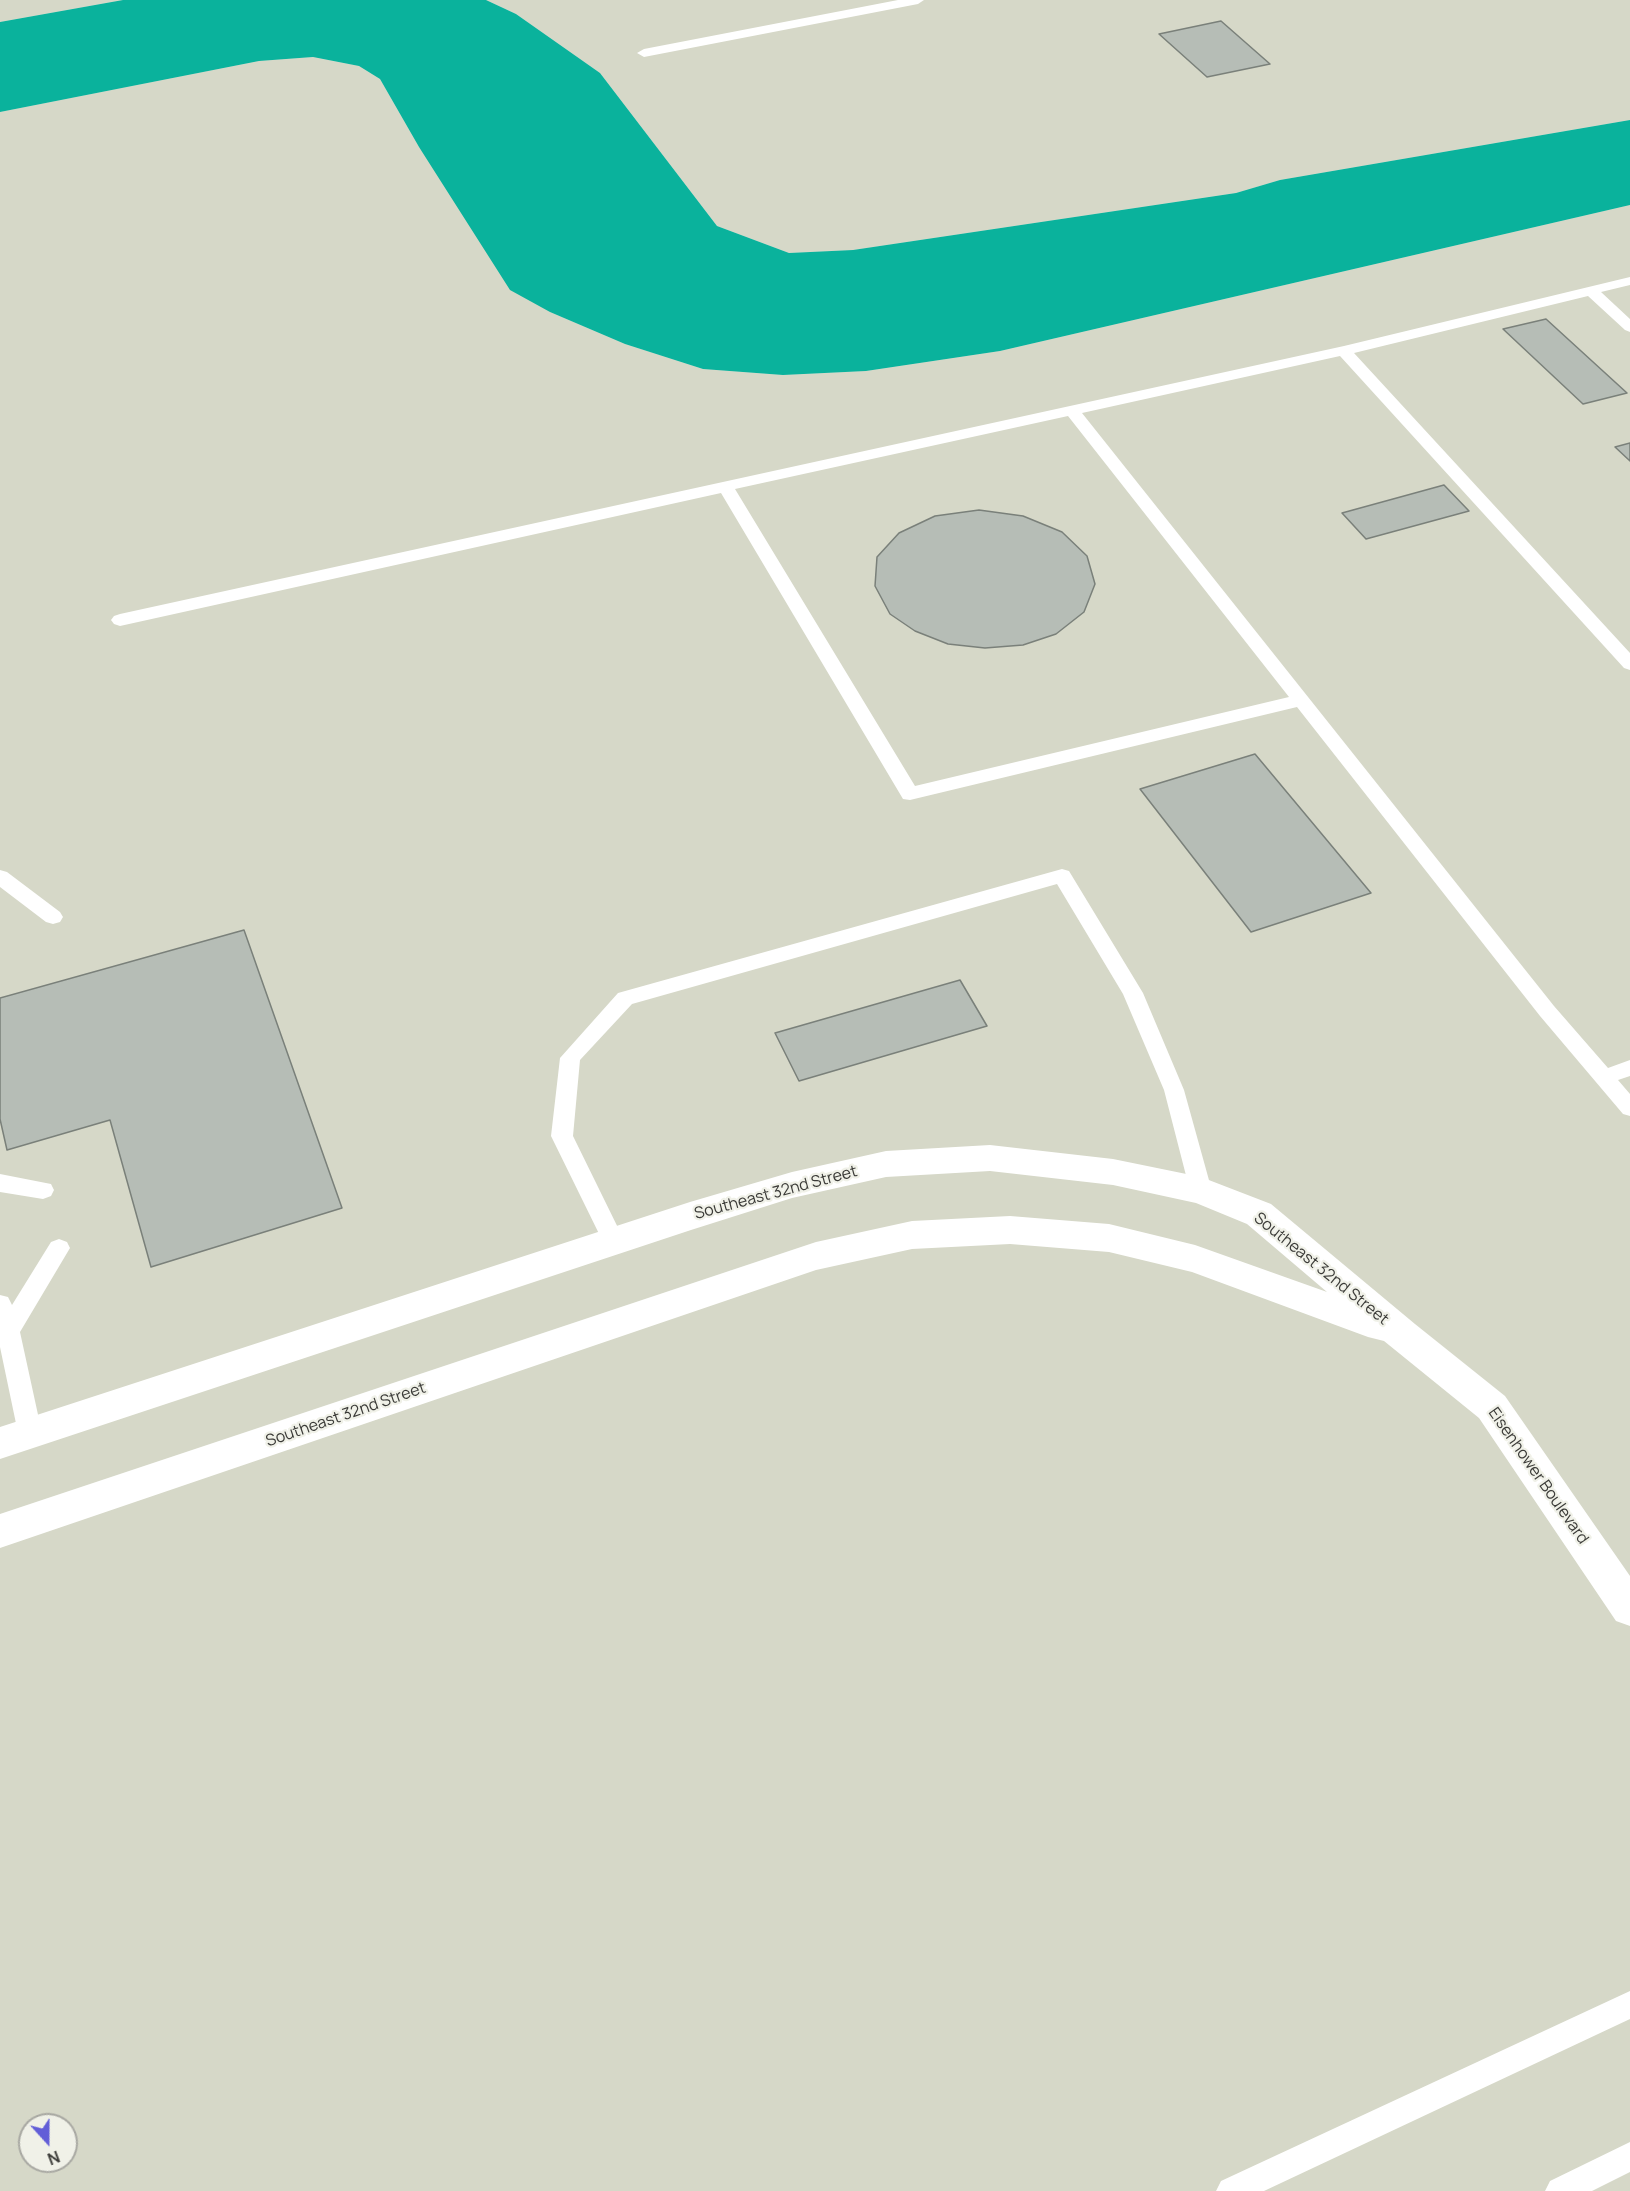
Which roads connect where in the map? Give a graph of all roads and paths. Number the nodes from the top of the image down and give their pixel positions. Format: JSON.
{"nodes":[{"id":1,"x":918,"y":0,"type":"edge"},
{"id":2,"x":644,"y":53,"type":"dead end"},
{"id":3,"x":1630,"y":281,"type":"edge"},
{"id":4,"x":1591,"y":291,"type":"junction"},
{"id":5,"x":1630,"y":327,"type":"edge"},
{"id":6,"x":1344,"y":351,"type":"junction"},
{"id":7,"x":1072,"y":410,"type":"junction"},
{"id":8,"x":726,"y":486,"type":"junction"},
{"id":9,"x":120,"y":620,"type":"dead end"},
{"id":10,"x":1630,"y":664,"type":"edge"},
{"id":11,"x":1302,"y":700,"type":"junction"},
{"id":12,"x":0,"y":877,"type":"edge"},
{"id":13,"x":53,"y":917,"type":"dead end"},
{"id":14,"x":1630,"y":1068,"type":"edge"},
{"id":15,"x":1604,"y":1077,"type":"junction"},
{"id":16,"x":1630,"y":1108,"type":"edge"},
{"id":17,"x":0,"y":1183,"type":"edge"},
{"id":18,"x":43,"y":1190,"type":"dead end"},
{"id":19,"x":1201,"y":1191,"type":"junction"},
{"id":20,"x":614,"y":1242,"type":"junction"},
{"id":21,"x":59,"y":1248,"type":"dead end"},
{"id":22,"x":0,"y":1304,"type":"edge"},
{"id":23,"x":8,"y":1330,"type":"junction"},
{"id":24,"x":1402,"y":1335,"type":"junction"},
{"id":25,"x":15,"y":1438,"type":"edge"},
{"id":26,"x":0,"y":1531,"type":"edge"},
{"id":27,"x":1630,"y":1608,"type":"edge"},
{"id":28,"x":1630,"y":2006,"type":"edge"},
{"id":29,"x":1630,"y":2157,"type":"edge"},
{"id":30,"x":1231,"y":2191,"type":"edge"},
{"id":31,"x":1560,"y":2191,"type":"edge"}],
"edges":[{"from":1,"to":2,"type":"lane"},
{"from":3,"to":4,"type":"lane"},
{"from":4,"to":5,"type":"lane"},
{"from":4,"to":6,"type":"lane"},
{"from":6,"to":7,"type":"lane"},
{"from":6,"to":10,"type":"lane"},
{"from":7,"to":8,"type":"lane"},
{"from":7,"to":11,"type":"lane"},
{"from":8,"to":9,"type":"lane"},
{"from":8,"to":11,"type":"lane"},
{"from":11,"to":15,"type":"lane"},
{"from":12,"to":13,"type":"lane"},
{"from":14,"to":15,"type":"lane"},
{"from":15,"to":16,"type":"lane"},
{"from":17,"to":18,"type":"lane"},
{"from":19,"to":20,"type":"street","name":"Southeast 32nd Street"},
{"from":19,"to":20,"type":"lane"},
{"from":19,"to":24,"type":"street","name":"Southeast 32nd Street"},
{"from":20,"to":25,"type":"street","name":"Southeast 32nd Street"},
{"from":21,"to":23,"type":"lane"},
{"from":22,"to":23,"type":"lane"},
{"from":23,"to":25,"type":"lane"},
{"from":24,"to":26,"type":"street","name":"Southeast 32nd Street"},
{"from":24,"to":27,"type":"street","name":"Eisenhower Boulevard"},
{"from":28,"to":30,"type":"lane"},
{"from":29,"to":31,"type":"lane"}]}
